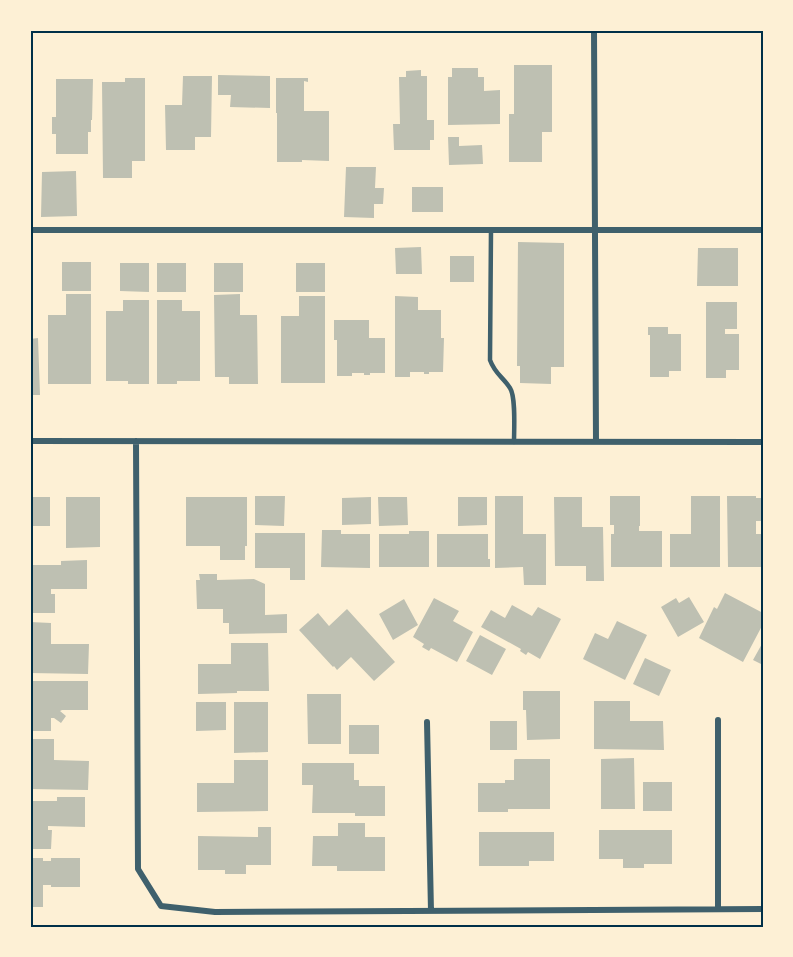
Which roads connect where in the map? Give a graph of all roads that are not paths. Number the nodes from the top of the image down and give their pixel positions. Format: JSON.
{"nodes":[{"id":1,"x":594,"y":30,"type":"edge"},
{"id":2,"x":30,"y":230,"type":"edge"},
{"id":3,"x":491,"y":230,"type":"junction"},
{"id":4,"x":595,"y":230,"type":"junction"},
{"id":5,"x":763,"y":230,"type":"edge"},
{"id":6,"x":30,"y":441,"type":"edge"},
{"id":7,"x":136,"y":441,"type":"junction"},
{"id":8,"x":514,"y":442,"type":"junction"},
{"id":9,"x":596,"y":442,"type":"junction"},
{"id":10,"x":763,"y":442,"type":"edge"},
{"id":11,"x":718,"y":720,"type":"dead end"},
{"id":12,"x":426,"y":722,"type":"dead end"},
{"id":13,"x":718,"y":909,"type":"junction"},
{"id":14,"x":763,"y":909,"type":"edge"},
{"id":15,"x":431,"y":911,"type":"junction"}],
"edges":[{"from":1,"to":4,"type":"street"},
{"from":2,"to":3,"type":"street"},
{"from":3,"to":4,"type":"street"},
{"from":3,"to":8,"type":"lane"},
{"from":4,"to":5,"type":"street"},
{"from":4,"to":9,"type":"street"},
{"from":6,"to":7,"type":"street"},
{"from":7,"to":8,"type":"street"},
{"from":7,"to":15,"type":"street"},
{"from":8,"to":9,"type":"street"},
{"from":9,"to":10,"type":"street"},
{"from":11,"to":13,"type":"street"},
{"from":12,"to":15,"type":"street"},
{"from":13,"to":14,"type":"street"},
{"from":13,"to":15,"type":"street"}]}
